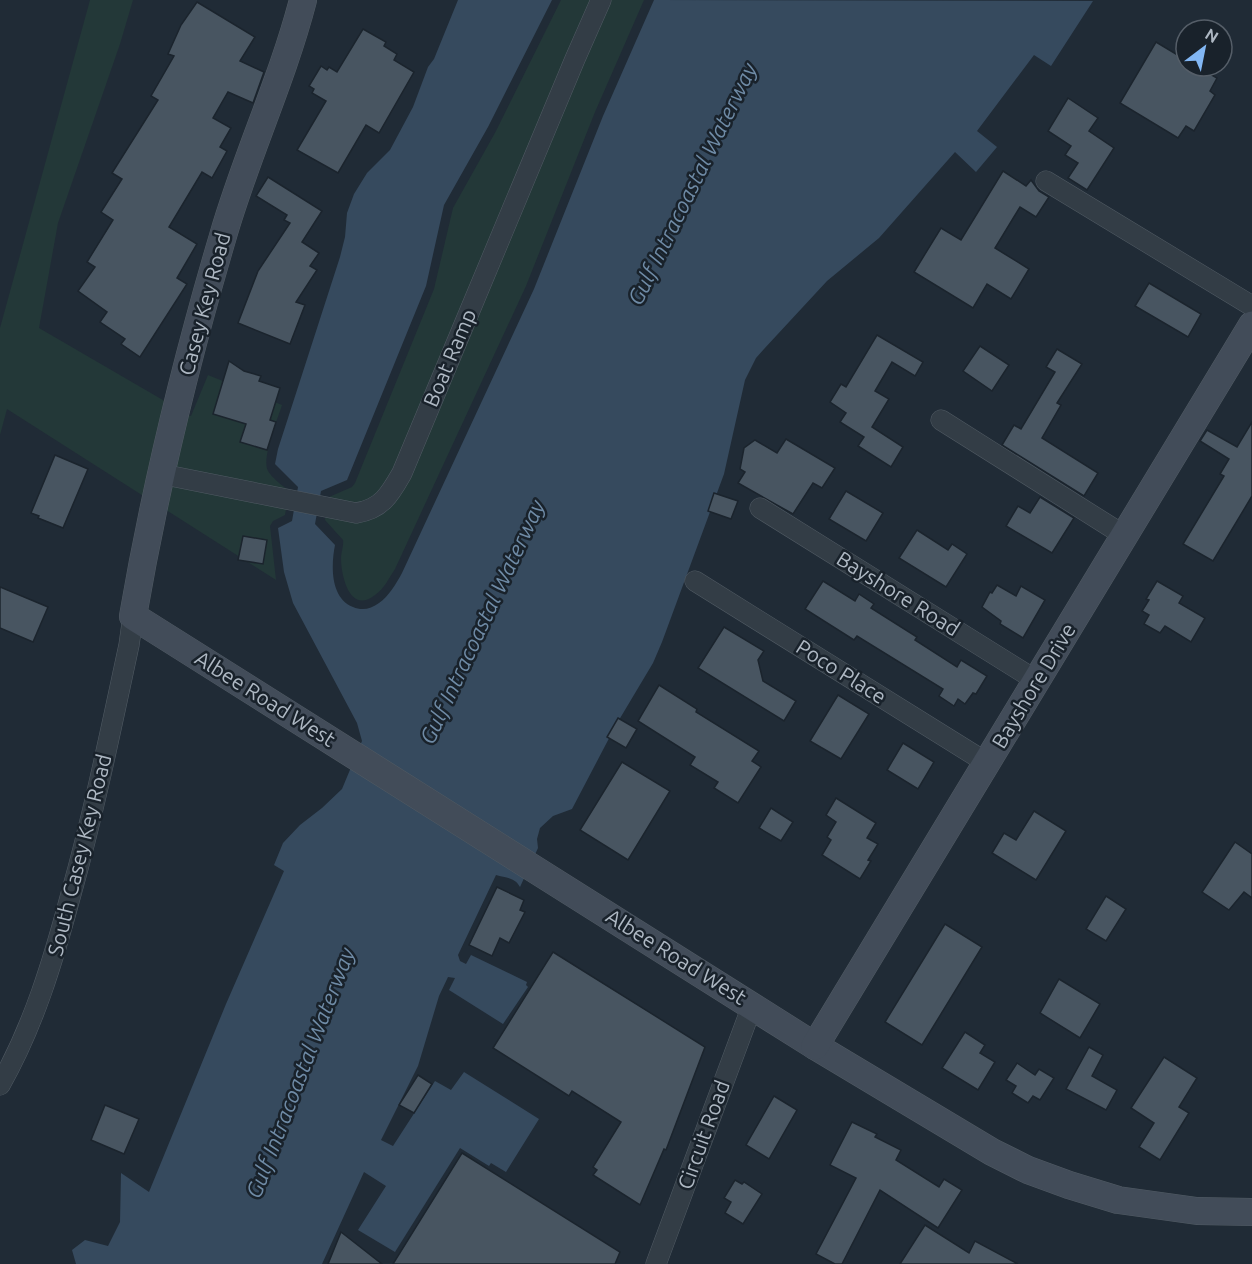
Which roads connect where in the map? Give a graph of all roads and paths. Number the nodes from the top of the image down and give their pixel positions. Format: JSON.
{"nodes":[{"id":1,"x":303,"y":0,"type":"edge"},
{"id":2,"x":601,"y":0,"type":"edge"},
{"id":3,"x":1046,"y":181,"type":"dead end"},
{"id":4,"x":1252,"y":306,"type":"edge"},
{"id":5,"x":1252,"y":326,"type":"edge"},
{"id":6,"x":941,"y":420,"type":"dead end"},
{"id":7,"x":161,"y":474,"type":"junction"},
{"id":8,"x":760,"y":508,"type":"dead end"},
{"id":9,"x":1125,"y":536,"type":"junction"},
{"id":10,"x":695,"y":581,"type":"dead end"},
{"id":11,"x":133,"y":616,"type":"junction"},
{"id":12,"x":1037,"y":681,"type":"junction"},
{"id":13,"x":987,"y":763,"type":"junction"},
{"id":14,"x":752,"y":1006,"type":"junction"},
{"id":15,"x":815,"y":1046,"type":"junction"},
{"id":16,"x":0,"y":1085,"type":"edge"},
{"id":17,"x":1252,"y":1212,"type":"edge"},
{"id":18,"x":656,"y":1264,"type":"edge"}],
"edges":[{"from":1,"to":7,"type":"street","name":"Casey Key Road"},
{"from":2,"to":7,"type":"street","name":"Boat Ramp"},
{"from":3,"to":4,"type":"street"},
{"from":5,"to":9,"type":"street","name":"Bayshore Drive"},
{"from":6,"to":9,"type":"street"},
{"from":7,"to":11,"type":"street","name":"Casey Key Road"},
{"from":8,"to":12,"type":"street","name":"Bayshore Road"},
{"from":9,"to":12,"type":"street","name":"Bayshore Drive"},
{"from":10,"to":13,"type":"street","name":"Poco Place"},
{"from":11,"to":14,"type":"street","name":"Albee Road West"},
{"from":11,"to":16,"type":"street","name":"South Casey Key Road"},
{"from":12,"to":13,"type":"street","name":"Bayshore Drive"},
{"from":13,"to":15,"type":"street","name":"Bayshore Drive"},
{"from":14,"to":15,"type":"street","name":"Albee Road West"},
{"from":14,"to":18,"type":"street","name":"Circuit Road"},
{"from":15,"to":17,"type":"street","name":"Albee Road West"}]}
